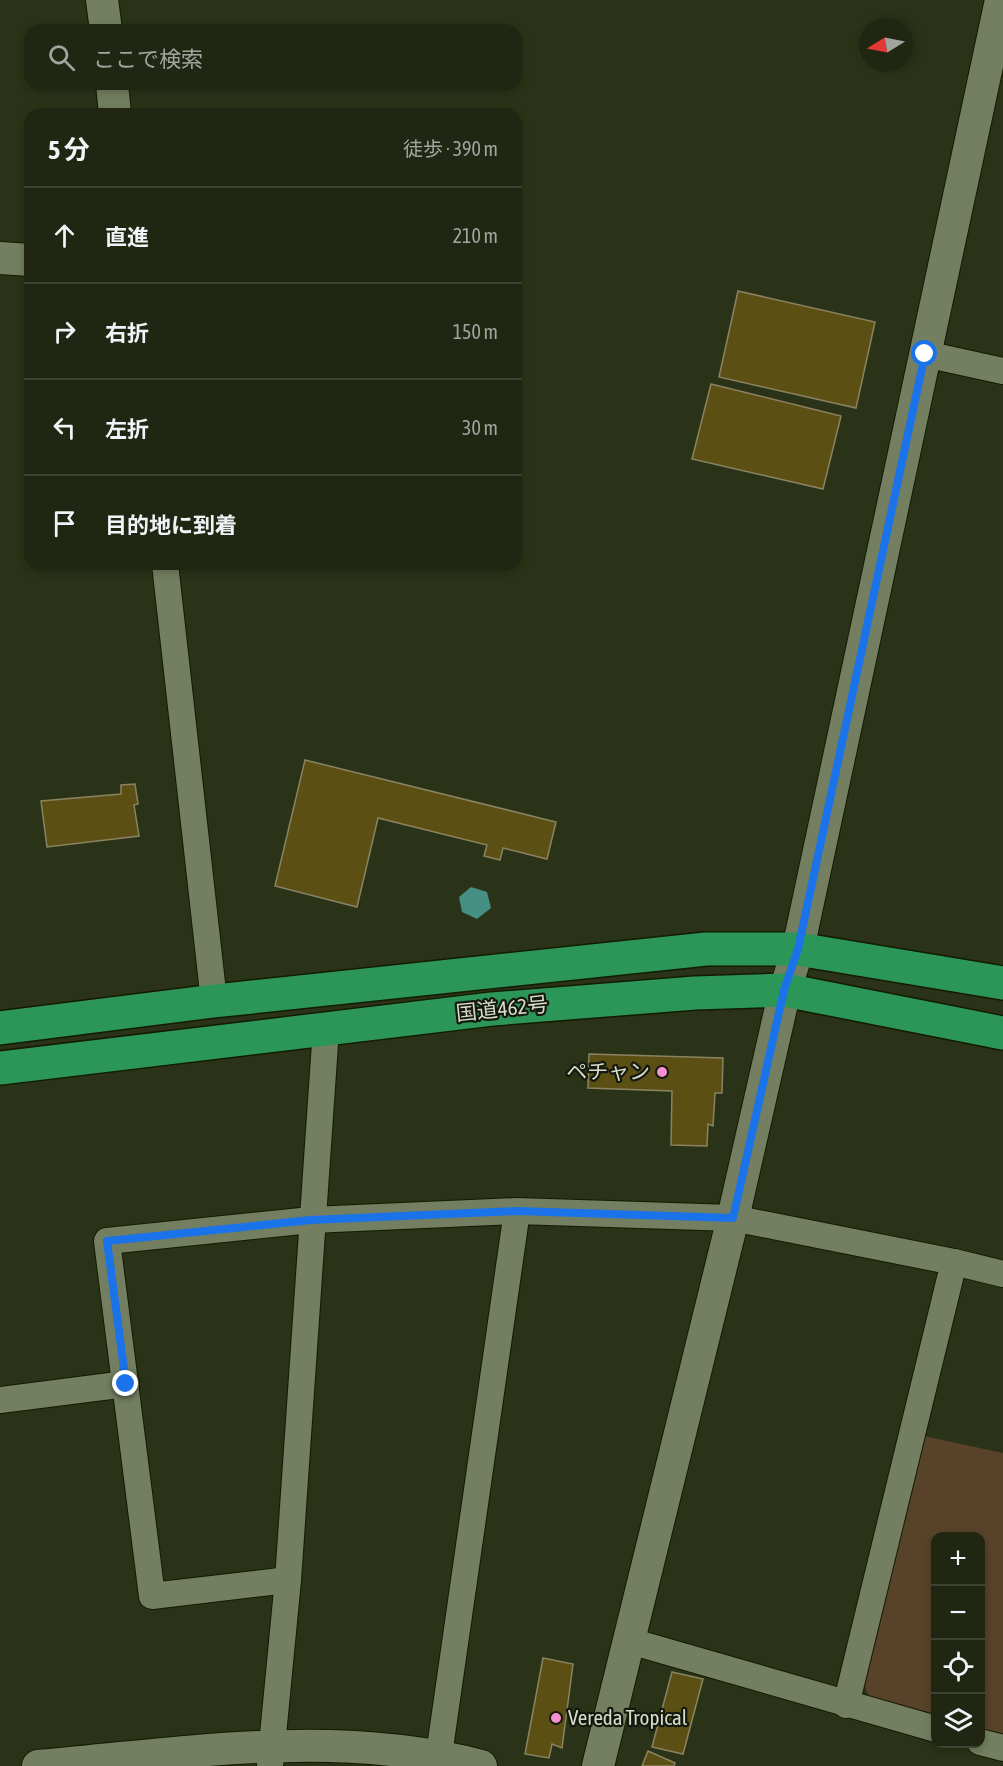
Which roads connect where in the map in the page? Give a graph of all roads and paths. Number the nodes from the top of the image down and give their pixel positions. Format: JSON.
{"nodes":[{"id":1,"x":102,"y":0,"type":"edge"},
{"id":2,"x":1001,"y":0,"type":"edge"},
{"id":3,"x":105,"y":24,"type":"edge"},
{"id":4,"x":113,"y":90,"type":"edge"},
{"id":5,"x":114,"y":108,"type":"edge"},
{"id":6,"x":0,"y":258,"type":"edge"},
{"id":7,"x":24,"y":260,"type":"edge"},
{"id":8,"x":925,"y":354,"type":"junction"},
{"id":9,"x":1003,"y":371,"type":"edge"},
{"id":10,"x":166,"y":570,"type":"edge"},
{"id":11,"x":798,"y":949,"type":"junction"},
{"id":12,"x":1003,"y":983,"type":"edge"},
{"id":13,"x":784,"y":990,"type":"junction"},
{"id":14,"x":214,"y":1001,"type":"junction"},
{"id":15,"x":0,"y":1028,"type":"edge"},
{"id":16,"x":326,"y":1029,"type":"junction"},
{"id":17,"x":1003,"y":1033,"type":"edge"},
{"id":18,"x":0,"y":1068,"type":"edge"},
{"id":19,"x":517,"y":1211,"type":"junction"},
{"id":20,"x":733,"y":1218,"type":"junction"},
{"id":21,"x":311,"y":1220,"type":"junction"},
{"id":22,"x":954,"y":1262,"type":"junction"},
{"id":23,"x":1003,"y":1274,"type":"edge"},
{"id":24,"x":126,"y":1384,"type":"junction"},
{"id":25,"x":0,"y":1400,"type":"edge"},
{"id":26,"x":288,"y":1580,"type":"junction"},
{"id":27,"x":630,"y":1641,"type":"junction"},
{"id":28,"x":846,"y":1705,"type":"junction"},
{"id":29,"x":931,"y":1728,"type":"edge"},
{"id":30,"x":985,"y":1743,"type":"edge"},
{"id":31,"x":1003,"y":1748,"type":"edge"},
{"id":32,"x":439,"y":1755,"type":"junction"},
{"id":33,"x":271,"y":1757,"type":"edge"},
{"id":34,"x":38,"y":1766,"type":"edge"},
{"id":35,"x":481,"y":1766,"type":"edge"},
{"id":36,"x":598,"y":1766,"type":"edge"}],
"edges":[{"from":1,"to":3,"type":"street"},
{"from":2,"to":8,"type":"street"},
{"from":4,"to":5,"type":"street"},
{"from":6,"to":7,"type":"street"},
{"from":8,"to":9,"type":"street"},
{"from":8,"to":11,"type":"street"},
{"from":10,"to":14,"type":"street"},
{"from":11,"to":12,"type":"highway","name":"国道462号"},
{"from":11,"to":13,"type":"street"},
{"from":11,"to":14,"type":"highway","name":"国道462号"},
{"from":13,"to":16,"type":"highway","name":"国道462号"},
{"from":13,"to":17,"type":"highway","name":"国道462号"},
{"from":13,"to":20,"type":"street"},
{"from":14,"to":15,"type":"highway","name":"国道462号"},
{"from":16,"to":18,"type":"highway","name":"国道462号"},
{"from":16,"to":21,"type":"street"},
{"from":19,"to":20,"type":"street"},
{"from":19,"to":21,"type":"street"},
{"from":19,"to":32,"type":"street"},
{"from":20,"to":22,"type":"street"},
{"from":20,"to":27,"type":"street"},
{"from":21,"to":24,"type":"street"},
{"from":21,"to":26,"type":"street"},
{"from":22,"to":23,"type":"street"},
{"from":22,"to":28,"type":"street"},
{"from":24,"to":25,"type":"street"},
{"from":24,"to":26,"type":"street"},
{"from":26,"to":33,"type":"street"},
{"from":27,"to":28,"type":"street"},
{"from":27,"to":36,"type":"street"},
{"from":28,"to":29,"type":"street"},
{"from":30,"to":31,"type":"street"},
{"from":32,"to":33,"type":"street"},
{"from":32,"to":35,"type":"street"},
{"from":33,"to":34,"type":"street"}]}
